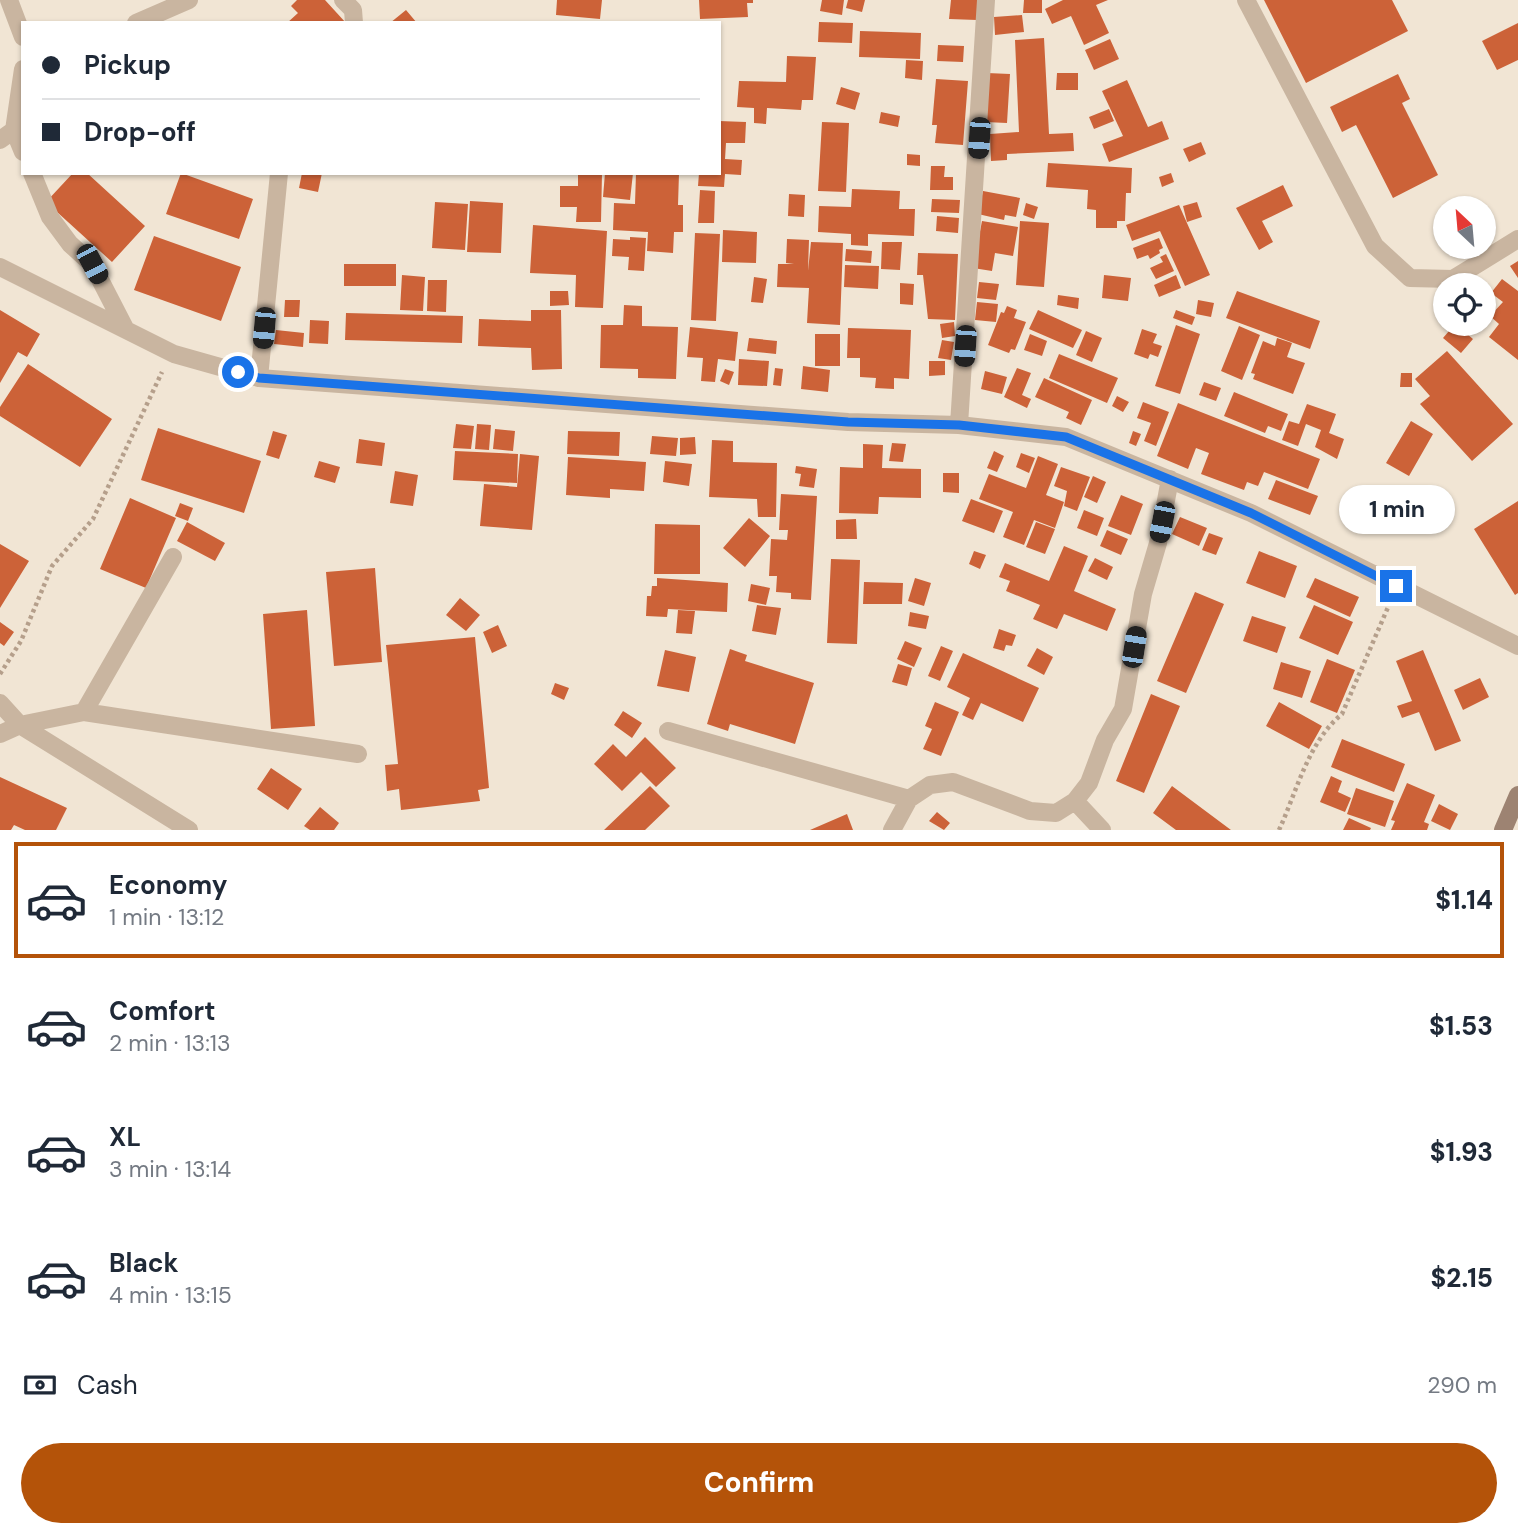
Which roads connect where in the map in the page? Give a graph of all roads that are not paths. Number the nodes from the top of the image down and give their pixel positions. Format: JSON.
{"nodes":[{"id":1,"x":9,"y":0,"type":"edge"},
{"id":2,"x":189,"y":0,"type":"edge"},
{"id":3,"x":343,"y":0,"type":"edge"},
{"id":4,"x":986,"y":0,"type":"edge"},
{"id":5,"x":1246,"y":0,"type":"edge"},
{"id":6,"x":141,"y":21,"type":"edge"},
{"id":7,"x":354,"y":21,"type":"edge"},
{"id":8,"x":21,"y":32,"type":"edge"},
{"id":9,"x":21,"y":77,"type":"edge"},
{"id":10,"x":7,"y":135,"type":"edge"},
{"id":11,"x":21,"y":150,"type":"edge"},
{"id":12,"x":33,"y":175,"type":"edge"},
{"id":13,"x":279,"y":175,"type":"edge"},
{"id":14,"x":1518,"y":239,"type":"edge"},
{"id":15,"x":0,"y":267,"type":"edge"},
{"id":16,"x":125,"y":328,"type":"junction"},
{"id":17,"x":259,"y":378,"type":"junction"},
{"id":18,"x":959,"y":425,"type":"junction"},
{"id":19,"x":1170,"y":478,"type":"junction"},
{"id":20,"x":173,"y":557,"type":"dead end"},
{"id":21,"x":1518,"y":646,"type":"edge"},
{"id":22,"x":0,"y":703,"type":"edge"},
{"id":23,"x":84,"y":712,"type":"junction"},
{"id":24,"x":20,"y":725,"type":"junction"},
{"id":25,"x":668,"y":731,"type":"dead end"},
{"id":26,"x":0,"y":734,"type":"edge"},
{"id":27,"x":358,"y":754,"type":"dead end"},
{"id":28,"x":1518,"y":795,"type":"edge"},
{"id":29,"x":909,"y":799,"type":"junction"},
{"id":30,"x":1075,"y":801,"type":"junction"},
{"id":31,"x":1054,"y":822,"type":"edge"},
{"id":32,"x":189,"y":830,"type":"edge"},
{"id":33,"x":892,"y":830,"type":"edge"},
{"id":34,"x":1102,"y":830,"type":"edge"},
{"id":35,"x":1503,"y":830,"type":"edge"}],
"edges":[{"from":1,"to":8,"type":"street"},
{"from":2,"to":6,"type":"street"},
{"from":3,"to":7,"type":"street"},
{"from":4,"to":18,"type":"street"},
{"from":5,"to":14,"type":"street"},
{"from":9,"to":10,"type":"street"},
{"from":10,"to":11,"type":"street"},
{"from":12,"to":16,"type":"street"},
{"from":13,"to":17,"type":"street"},
{"from":15,"to":16,"type":"street"},
{"from":16,"to":17,"type":"street"},
{"from":17,"to":18,"type":"street"},
{"from":18,"to":19,"type":"street"},
{"from":19,"to":21,"type":"street"},
{"from":19,"to":30,"type":"street"},
{"from":20,"to":23,"type":"street"},
{"from":22,"to":24,"type":"street"},
{"from":23,"to":24,"type":"street"},
{"from":23,"to":27,"type":"street"},
{"from":24,"to":26,"type":"street"},
{"from":24,"to":32,"type":"street"},
{"from":25,"to":29,"type":"street"},
{"from":28,"to":35,"type":"street"},
{"from":29,"to":31,"type":"street"},
{"from":29,"to":33,"type":"street"},
{"from":30,"to":31,"type":"street"},
{"from":30,"to":34,"type":"street"}]}
